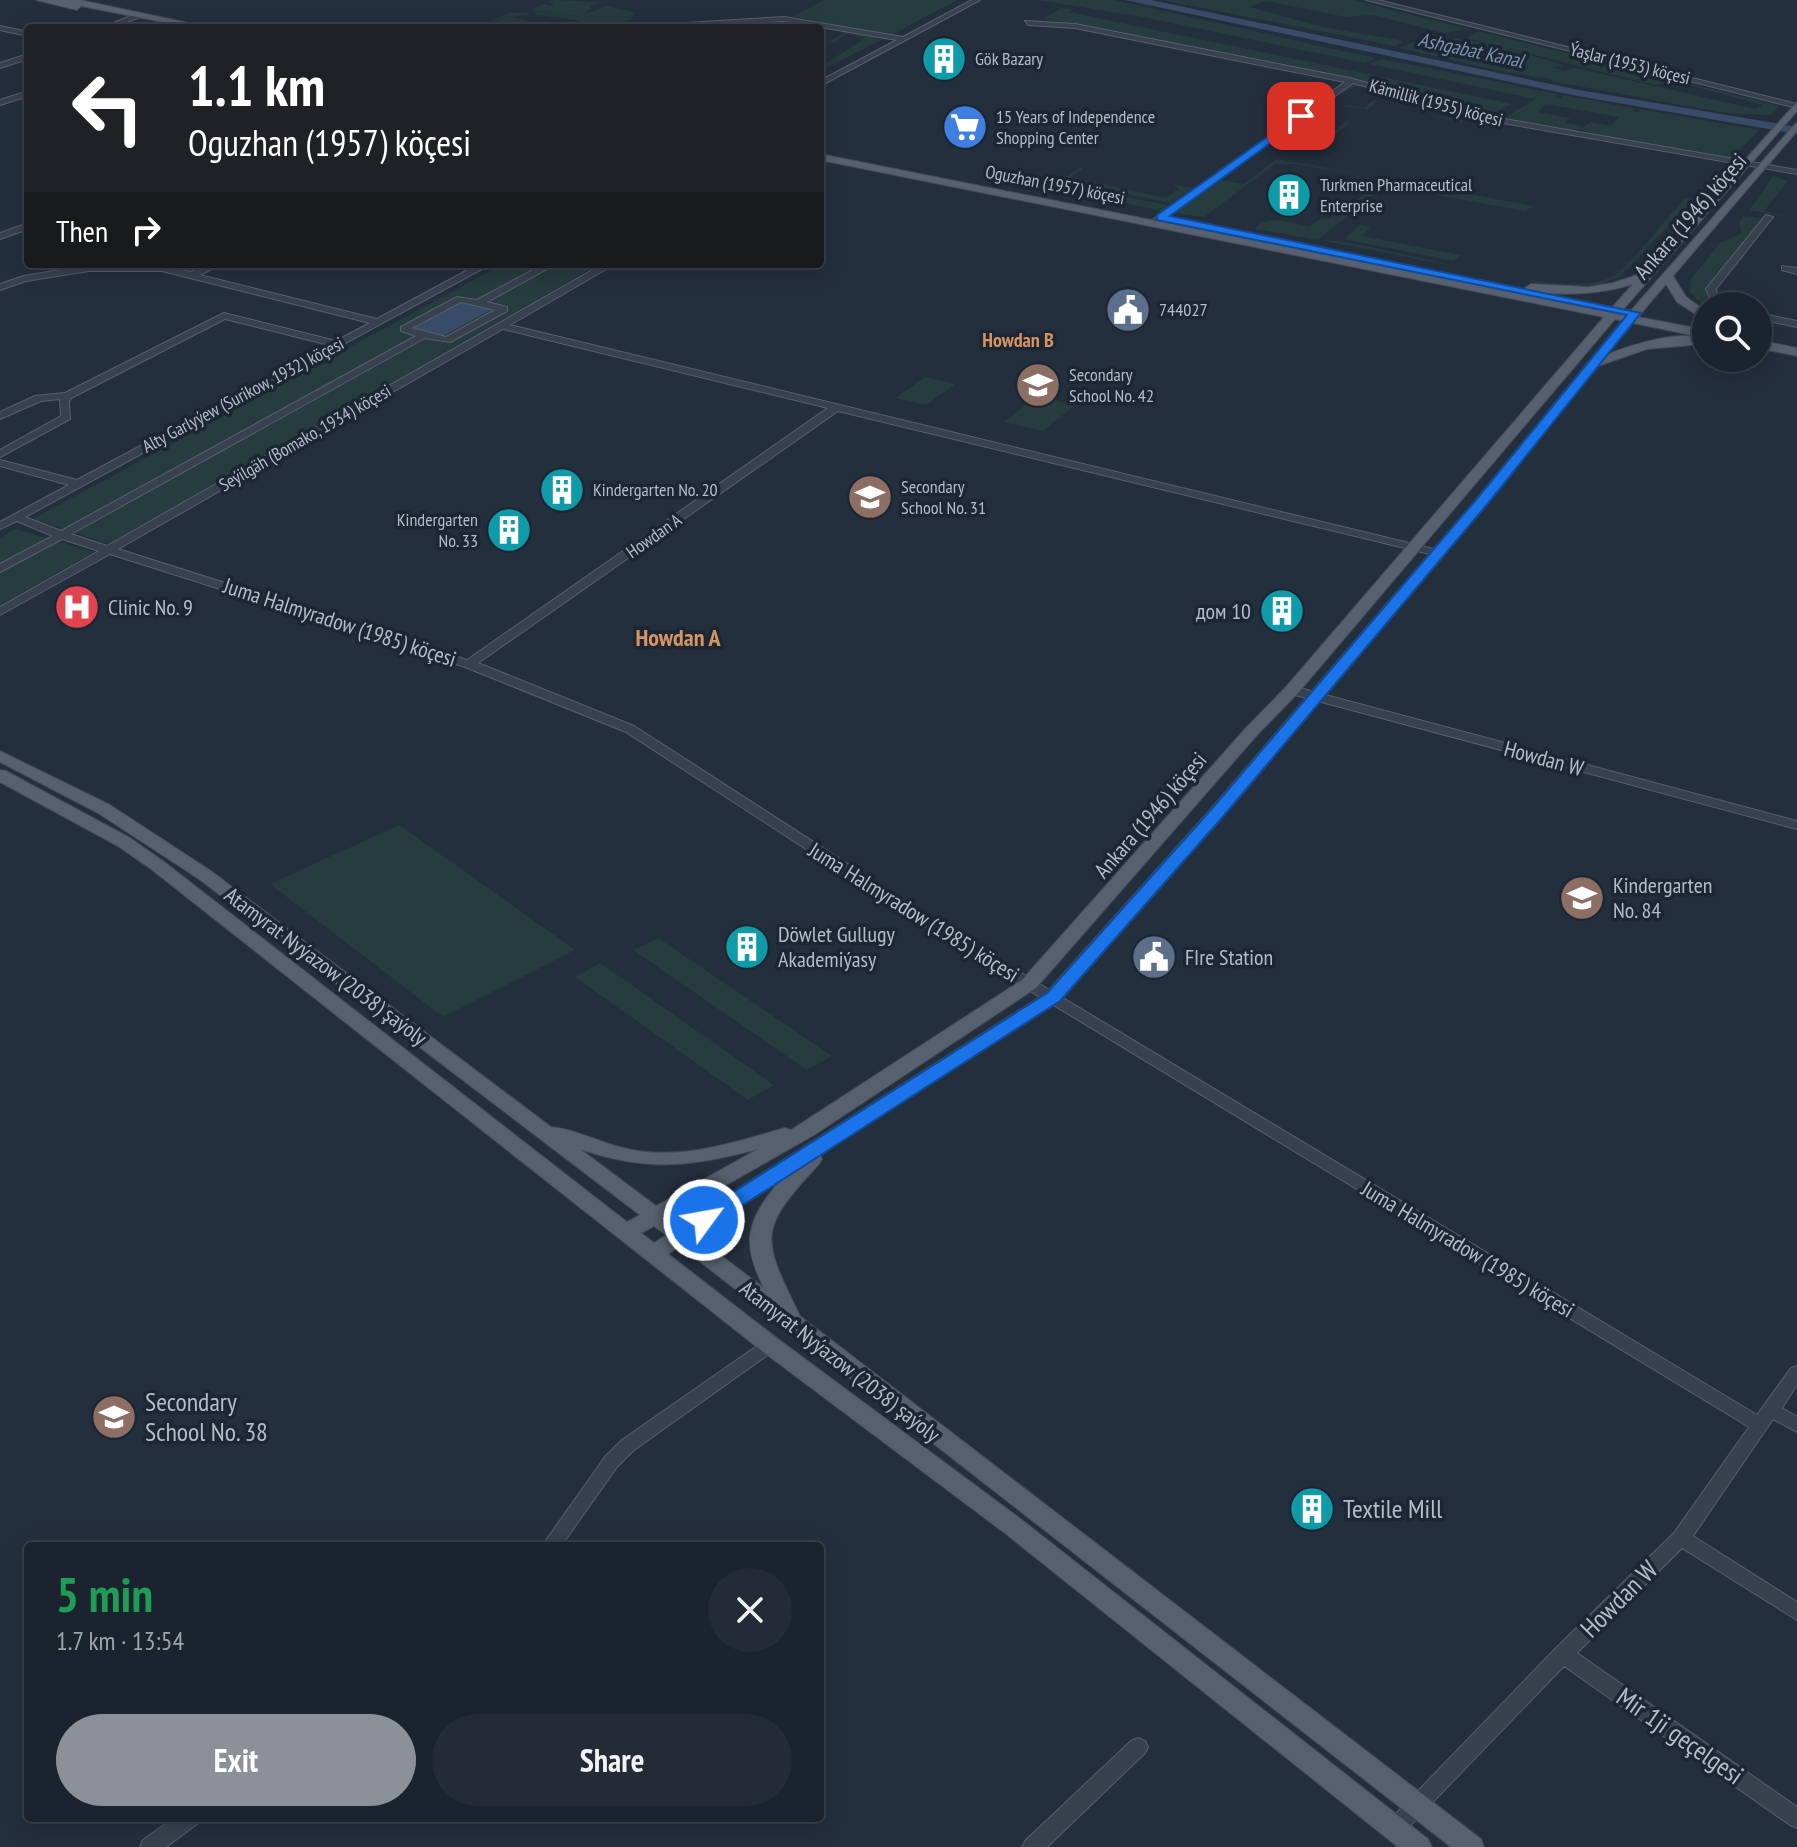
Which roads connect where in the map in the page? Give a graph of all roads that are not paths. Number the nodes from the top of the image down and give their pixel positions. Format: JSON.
{"nodes":[{"id":1,"x":40,"y":0,"type":"edge"},
{"id":2,"x":66,"y":0,"type":"edge"},
{"id":3,"x":977,"y":0,"type":"edge"},
{"id":4,"x":1370,"y":0,"type":"edge"},
{"id":5,"x":137,"y":16,"type":"junction"},
{"id":6,"x":1028,"y":23,"type":"dead end"},
{"id":7,"x":116,"y":24,"type":"edge"},
{"id":8,"x":166,"y":24,"type":"edge"},
{"id":9,"x":181,"y":24,"type":"edge"},
{"id":10,"x":702,"y":24,"type":"edge"},
{"id":11,"x":814,"y":24,"type":"edge"},
{"id":12,"x":824,"y":26,"type":"edge"},
{"id":13,"x":0,"y":28,"type":"edge"},
{"id":14,"x":24,"y":33,"type":"edge"},
{"id":15,"x":904,"y":39,"type":"junction"},
{"id":16,"x":24,"y":57,"type":"edge"},
{"id":17,"x":0,"y":66,"type":"edge"},
{"id":18,"x":1351,"y":81,"type":"junction"},
{"id":19,"x":824,"y":82,"type":"edge"},
{"id":20,"x":24,"y":94,"type":"edge"},
{"id":21,"x":0,"y":103,"type":"edge"},
{"id":22,"x":1797,"y":105,"type":"edge"},
{"id":23,"x":1797,"y":126,"type":"edge"},
{"id":24,"x":824,"y":151,"type":"edge"},
{"id":25,"x":824,"y":158,"type":"edge"},
{"id":26,"x":1746,"y":164,"type":"junction"},
{"id":27,"x":1763,"y":167,"type":"junction"},
{"id":28,"x":1797,"y":172,"type":"edge"},
{"id":29,"x":1769,"y":217,"type":"dead end"},
{"id":30,"x":1157,"y":220,"type":"junction"},
{"id":31,"x":24,"y":227,"type":"edge"},
{"id":32,"x":0,"y":236,"type":"edge"},
{"id":33,"x":89,"y":268,"type":"edge"},
{"id":34,"x":162,"y":268,"type":"edge"},
{"id":35,"x":207,"y":268,"type":"edge"},
{"id":36,"x":479,"y":268,"type":"edge"},
{"id":37,"x":544,"y":268,"type":"edge"},
{"id":38,"x":603,"y":268,"type":"edge"},
{"id":39,"x":1785,"y":268,"type":"dead end"},
{"id":40,"x":1797,"y":271,"type":"edge"},
{"id":41,"x":1649,"y":273,"type":"junction"},
{"id":42,"x":190,"y":276,"type":"junction"},
{"id":43,"x":1667,"y":276,"type":"junction"},
{"id":44,"x":2,"y":285,"type":"edge"},
{"id":45,"x":1482,"y":285,"type":"junction"},
{"id":46,"x":1712,"y":292,"type":"edge"},
{"id":47,"x":479,"y":303,"type":"junction"},
{"id":48,"x":1692,"y":307,"type":"edge"},
{"id":49,"x":1624,"y":314,"type":"junction"},
{"id":50,"x":1772,"y":319,"type":"edge"},
{"id":51,"x":379,"y":322,"type":"junction"},
{"id":52,"x":1797,"y":324,"type":"edge"},
{"id":53,"x":1692,"y":325,"type":"edge"},
{"id":54,"x":501,"y":326,"type":"junction"},
{"id":55,"x":1585,"y":331,"type":"junction"},
{"id":56,"x":1692,"y":331,"type":"edge"},
{"id":57,"x":424,"y":335,"type":"junction"},
{"id":58,"x":1692,"y":341,"type":"edge"},
{"id":59,"x":1772,"y":341,"type":"edge"},
{"id":60,"x":338,"y":344,"type":"junction"},
{"id":61,"x":1791,"y":347,"type":"edge"},
{"id":62,"x":1587,"y":369,"type":"junction"},
{"id":63,"x":67,"y":396,"type":"junction"},
{"id":64,"x":837,"y":407,"type":"junction"},
{"id":65,"x":0,"y":416,"type":"edge"},
{"id":66,"x":0,"y":454,"type":"edge"},
{"id":67,"x":0,"y":463,"type":"edge"},
{"id":68,"x":78,"y":484,"type":"junction"},
{"id":69,"x":16,"y":517,"type":"junction"},
{"id":70,"x":0,"y":526,"type":"edge"},
{"id":71,"x":61,"y":535,"type":"junction"},
{"id":72,"x":1414,"y":548,"type":"junction"},
{"id":73,"x":109,"y":549,"type":"junction"},
{"id":74,"x":1438,"y":553,"type":"junction"},
{"id":75,"x":0,"y":569,"type":"edge"},
{"id":76,"x":0,"y":612,"type":"edge"},
{"id":77,"x":469,"y":664,"type":"junction"},
{"id":78,"x":1292,"y":690,"type":"junction"},
{"id":79,"x":1316,"y":696,"type":"junction"},
{"id":80,"x":0,"y":756,"type":"edge"},
{"id":81,"x":0,"y":775,"type":"edge"},
{"id":82,"x":1797,"y":825,"type":"edge"},
{"id":83,"x":1029,"y":984,"type":"junction"},
{"id":84,"x":1053,"y":997,"type":"junction"},
{"id":85,"x":538,"y":1127,"type":"junction"},
{"id":86,"x":807,"y":1130,"type":"junction"},
{"id":87,"x":826,"y":1143,"type":"junction"},
{"id":88,"x":652,"y":1216,"type":"junction"},
{"id":89,"x":626,"y":1232,"type":"junction"},
{"id":90,"x":680,"y":1235,"type":"junction"},
{"id":91,"x":653,"y":1253,"type":"junction"},
{"id":92,"x":794,"y":1327,"type":"junction"},
{"id":93,"x":770,"y":1345,"type":"junction"},
{"id":94,"x":1797,"y":1372,"type":"edge"},
{"id":95,"x":1765,"y":1417,"type":"junction"},
{"id":96,"x":1797,"y":1425,"type":"edge"},
{"id":97,"x":1681,"y":1538,"type":"junction"},
{"id":98,"x":554,"y":1542,"type":"edge"},
{"id":99,"x":1797,"y":1612,"type":"edge"},
{"id":100,"x":1563,"y":1654,"type":"junction"},
{"id":101,"x":1138,"y":1747,"type":"dead end"},
{"id":102,"x":1415,"y":1806,"type":"junction"},
{"id":103,"x":1797,"y":1819,"type":"edge"},
{"id":104,"x":184,"y":1822,"type":"edge"},
{"id":105,"x":1394,"y":1829,"type":"junction"},
{"id":106,"x":150,"y":1847,"type":"edge"},
{"id":107,"x":1033,"y":1847,"type":"edge"},
{"id":108,"x":1418,"y":1847,"type":"edge"},
{"id":109,"x":1471,"y":1847,"type":"edge"}],
"edges":[{"from":1,"to":5,"type":"main road"},
{"from":2,"to":5,"type":"main road"},
{"from":3,"to":15,"type":"street"},
{"from":4,"to":22,"type":"street","name":"Ýaşlar (1953) köçesi"},
{"from":5,"to":7,"type":"street"},
{"from":5,"to":8,"type":"main road"},
{"from":5,"to":9,"type":"main road"},
{"from":6,"to":18,"type":"street","name":"Kämillik (1955) köçesi"},
{"from":10,"to":11,"type":"street"},
{"from":12,"to":15,"type":"street"},
{"from":13,"to":14,"type":"street"},
{"from":15,"to":19,"type":"street"},
{"from":16,"to":17,"type":"street"},
{"from":18,"to":26,"type":"street","name":"Kämillik (1955) köçesi"},
{"from":18,"to":30,"type":"street"},
{"from":20,"to":21,"type":"street"},
{"from":22,"to":26,"type":"main road","name":"Ankara (1946) köçesi"},
{"from":23,"to":27,"type":"main road","name":"Ankara (1946) köçesi"},
{"from":24,"to":30,"type":"main road","name":"Oguzhan (1957) köçesi"},
{"from":25,"to":30,"type":"main road","name":"Oguzhan (1957) köçesi"},
{"from":26,"to":27,"type":"street","name":"Kämillik (1955) köçesi"},
{"from":26,"to":41,"type":"main road","name":"Ankara (1946) köçesi"},
{"from":27,"to":28,"type":"street","name":"Kämillik (1955) köçesi"},
{"from":27,"to":43,"type":"main road","name":"Ankara (1946) köçesi"},
{"from":29,"to":46,"type":"street"},
{"from":30,"to":45,"type":"main road","name":"Oguzhan (1957) köçesi"},
{"from":31,"to":32,"type":"street"},
{"from":33,"to":44,"type":"street"},
{"from":34,"to":42,"type":"street"},
{"from":35,"to":42,"type":"street"},
{"from":36,"to":51,"type":"street","name":"Alty Garlyýew (Surikow, 1932) köçesi"},
{"from":37,"to":47,"type":"street"},
{"from":38,"to":54,"type":"street","name":"Seýilgäh (Bomako, 1934) köçesi"},
{"from":39,"to":40,"type":"street"},
{"from":41,"to":45,"type":"main road"},
{"from":41,"to":49,"type":"main road","name":"Ankara (1946) köçesi"},
{"from":42,"to":51,"type":"street"},
{"from":43,"to":48,"type":"main road"},
{"from":43,"to":49,"type":"main road","name":"Ankara (1946) köçesi"},
{"from":45,"to":49,"type":"main road","name":"Oguzhan (1957) köçesi"},
{"from":45,"to":55,"type":"main road"},
{"from":47,"to":57,"type":"street"},
{"from":47,"to":57,"type":"street"},
{"from":49,"to":53,"type":"main road","name":"Oguzhan (1957) köçesi"},
{"from":49,"to":55,"type":"main road","name":"Ankara (1946) köçesi"},
{"from":49,"to":56,"type":"main road","name":"Oguzhan (1957) köçesi"},
{"from":49,"to":62,"type":"main road","name":"Ankara (1946) köçesi"},
{"from":50,"to":52,"type":"street"},
{"from":51,"to":60,"type":"street","name":"Alty Garlyýew (Surikow, 1932) köçesi"},
{"from":54,"to":64,"type":"street"},
{"from":54,"to":73,"type":"street","name":"Seýilgäh (Bomako, 1934) köçesi"},
{"from":55,"to":72,"type":"main road","name":"Ankara (1946) köçesi"},
{"from":57,"to":71,"type":"street"},
{"from":58,"to":62,"type":"main road"},
{"from":59,"to":61,"type":"main road"},
{"from":60,"to":63,"type":"street"},
{"from":60,"to":68,"type":"street","name":"Alty Garlyýew (Surikow, 1932) köçesi"},
{"from":62,"to":74,"type":"main road","name":"Ankara (1946) köçesi"},
{"from":63,"to":65,"type":"street"},
{"from":63,"to":66,"type":"street"},
{"from":64,"to":72,"type":"street"},
{"from":64,"to":77,"type":"street","name":"Howdan A"},
{"from":67,"to":68,"type":"street"},
{"from":68,"to":69,"type":"street","name":"Alty Garlyýew (Surikow, 1932) köçesi"},
{"from":69,"to":70,"type":"street","name":"Alty Garlyýew (Surikow, 1932) köçesi"},
{"from":69,"to":71,"type":"street","name":"Juma Halmyradow (1985) köçesi"},
{"from":71,"to":73,"type":"street","name":"Juma Halmyradow (1985) köçesi"},
{"from":71,"to":75,"type":"street"},
{"from":72,"to":74,"type":"street"},
{"from":72,"to":78,"type":"main road","name":"Ankara (1946) köçesi"},
{"from":73,"to":76,"type":"street","name":"Seýilgäh (Bomako, 1934) köçesi"},
{"from":73,"to":77,"type":"street","name":"Juma Halmyradow (1985) köçesi"},
{"from":74,"to":79,"type":"main road","name":"Ankara (1946) köçesi"},
{"from":77,"to":83,"type":"street","name":"Juma Halmyradow (1985) köçesi"},
{"from":78,"to":79,"type":"street","name":"Howdan W"},
{"from":78,"to":83,"type":"main road","name":"Ankara (1946) köçesi"},
{"from":79,"to":82,"type":"street","name":"Howdan W"},
{"from":79,"to":84,"type":"main road","name":"Ankara (1946) köçesi"},
{"from":80,"to":85,"type":"main road","name":"Atamyrat Nyýazow (2038) şaýoly"},
{"from":81,"to":89,"type":"main road","name":"Atamyrat Nyýazow (2038) şaýoly"},
{"from":83,"to":84,"type":"street","name":"Juma Halmyradow (1985) köçesi"},
{"from":83,"to":86,"type":"main road","name":"Ankara (1946) köçesi"},
{"from":84,"to":87,"type":"main road","name":"Ankara (1946) köçesi"},
{"from":84,"to":95,"type":"street","name":"Juma Halmyradow (1985) köçesi"},
{"from":85,"to":86,"type":"main road"},
{"from":85,"to":88,"type":"main road","name":"Atamyrat Nyýazow (2038) şaýoly"},
{"from":86,"to":88,"type":"main road","name":"Ankara (1946) köçesi"},
{"from":87,"to":90,"type":"main road","name":"Ankara (1946) köçesi"},
{"from":87,"to":92,"type":"main road"},
{"from":88,"to":89,"type":"main road","name":"Ankara (1946) köçesi"},
{"from":88,"to":90,"type":"main road","name":"Atamyrat Nyýazow (2038) şaýoly"},
{"from":89,"to":91,"type":"main road","name":"Atamyrat Nyýazow (2038) şaýoly"},
{"from":90,"to":91,"type":"main road","name":"Ankara (1946) köçesi"},
{"from":90,"to":92,"type":"main road","name":"Atamyrat Nyýazow (2038) şaýoly"},
{"from":91,"to":93,"type":"main road","name":"Atamyrat Nyýazow (2038) şaýoly"},
{"from":92,"to":102,"type":"main road","name":"Atamyrat Nyýazow (2038) şaýoly"},
{"from":93,"to":98,"type":"street"},
{"from":93,"to":105,"type":"main road","name":"Atamyrat Nyýazow (2038) şaýoly"},
{"from":94,"to":95,"type":"street","name":"Howdan W"},
{"from":95,"to":96,"type":"street","name":"Juma Halmyradow (1985) köçesi"},
{"from":95,"to":97,"type":"street","name":"Howdan W"},
{"from":97,"to":99,"type":"street"},
{"from":97,"to":100,"type":"street","name":"Howdan W"},
{"from":100,"to":102,"type":"street","name":"Howdan W"},
{"from":100,"to":103,"type":"street","name":"Mir 1ji geçelgesi"},
{"from":101,"to":107,"type":"street"},
{"from":102,"to":105,"type":"street","name":"Howdan W"},
{"from":102,"to":109,"type":"main road","name":"Atamyrat Nyýazow (2038) şaýoly"},
{"from":104,"to":106,"type":"street"},
{"from":105,"to":108,"type":"main road","name":"Atamyrat Nyýazow (2038) şaýoly"}]}
